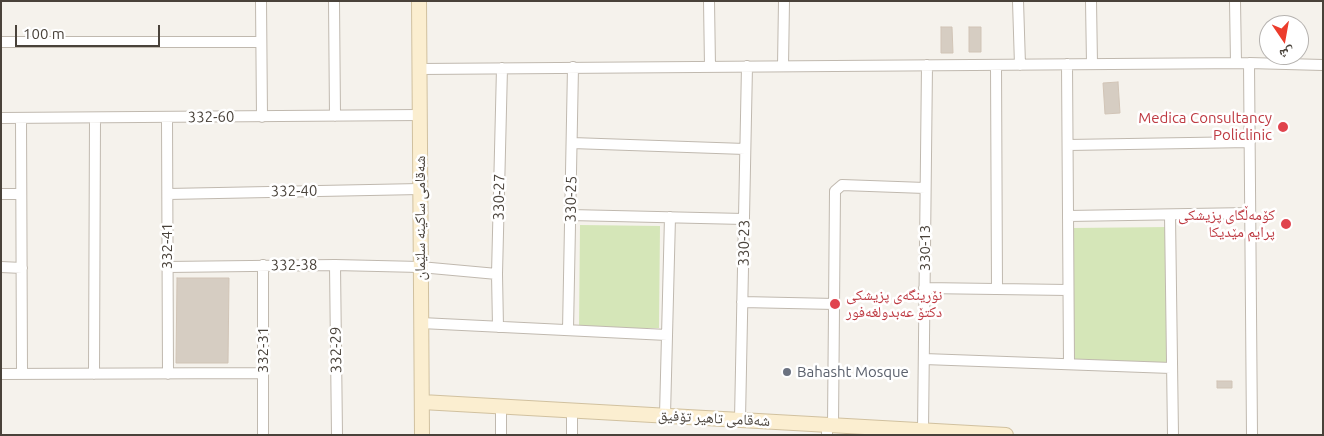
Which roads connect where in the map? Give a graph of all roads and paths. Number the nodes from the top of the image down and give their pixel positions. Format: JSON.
{"nodes":[{"id":1,"x":261,"y":1,"type":"edge"},
{"id":2,"x":334,"y":1,"type":"edge"},
{"id":3,"x":419,"y":1,"type":"edge"},
{"id":4,"x":709,"y":1,"type":"edge"},
{"id":5,"x":784,"y":1,"type":"edge"},
{"id":6,"x":1018,"y":1,"type":"edge"},
{"id":7,"x":1091,"y":1,"type":"edge"},
{"id":8,"x":1235,"y":1,"type":"edge"},
{"id":9,"x":1,"y":42,"type":"edge"},
{"id":10,"x":261,"y":42,"type":"junction"},
{"id":11,"x":1236,"y":63,"type":"junction"},
{"id":12,"x":1249,"y":63,"type":"junction"},
{"id":13,"x":1068,"y":64,"type":"junction"},
{"id":14,"x":1092,"y":64,"type":"junction"},
{"id":15,"x":926,"y":65,"type":"junction"},
{"id":16,"x":996,"y":65,"type":"junction"},
{"id":17,"x":1020,"y":65,"type":"junction"},
{"id":18,"x":1323,"y":65,"type":"edge"},
{"id":19,"x":747,"y":66,"type":"junction"},
{"id":20,"x":784,"y":66,"type":"junction"},
{"id":21,"x":710,"y":67,"type":"junction"},
{"id":22,"x":420,"y":68,"type":"junction"},
{"id":23,"x":502,"y":68,"type":"junction"},
{"id":24,"x":573,"y":68,"type":"junction"},
{"id":25,"x":420,"y":115,"type":"junction"},
{"id":26,"x":335,"y":116,"type":"junction"},
{"id":27,"x":262,"y":117,"type":"junction"},
{"id":28,"x":1,"y":118,"type":"edge"},
{"id":29,"x":21,"y":118,"type":"junction"},
{"id":30,"x":94,"y":118,"type":"junction"},
{"id":31,"x":167,"y":118,"type":"junction"},
{"id":32,"x":1250,"y":142,"type":"junction"},
{"id":33,"x":572,"y":143,"type":"junction"},
{"id":34,"x":1068,"y":145,"type":"junction"},
{"id":35,"x":746,"y":149,"type":"junction"},
{"id":36,"x":925,"y":188,"type":"junction"},
{"id":37,"x":420,"y":189,"type":"junction"},
{"id":38,"x":1,"y":194,"type":"edge"},
{"id":39,"x":21,"y":194,"type":"junction"},
{"id":40,"x":168,"y":194,"type":"junction"},
{"id":41,"x":1250,"y":213,"type":"junction"},
{"id":42,"x":570,"y":215,"type":"junction"},
{"id":43,"x":1170,"y":215,"type":"junction"},
{"id":44,"x":1068,"y":216,"type":"junction"},
{"id":45,"x":670,"y":217,"type":"junction"},
{"id":46,"x":744,"y":219,"type":"junction"},
{"id":47,"x":262,"y":265,"type":"junction"},
{"id":48,"x":335,"y":265,"type":"junction"},
{"id":49,"x":167,"y":267,"type":"junction"},
{"id":50,"x":420,"y":267,"type":"junction"},
{"id":51,"x":1,"y":268,"type":"edge"},
{"id":52,"x":22,"y":268,"type":"junction"},
{"id":53,"x":497,"y":274,"type":"junction"},
{"id":54,"x":924,"y":288,"type":"junction"},
{"id":55,"x":996,"y":289,"type":"junction"},
{"id":56,"x":1068,"y":290,"type":"junction"},
{"id":57,"x":742,"y":302,"type":"junction"},
{"id":58,"x":835,"y":304,"type":"junction"},
{"id":59,"x":421,"y":322,"type":"junction"},
{"id":60,"x":498,"y":327,"type":"junction"},
{"id":61,"x":568,"y":330,"type":"junction"},
{"id":62,"x":667,"y":335,"type":"junction"},
{"id":63,"x":924,"y":359,"type":"junction"},
{"id":64,"x":1069,"y":364,"type":"junction"},
{"id":65,"x":1171,"y":368,"type":"junction"},
{"id":66,"x":263,"y":373,"type":"junction"},
{"id":67,"x":1,"y":374,"type":"edge"},
{"id":68,"x":22,"y":374,"type":"junction"},
{"id":69,"x":94,"y":374,"type":"junction"},
{"id":70,"x":168,"y":374,"type":"junction"},
{"id":71,"x":422,"y":402,"type":"junction"},
{"id":72,"x":501,"y":406,"type":"junction"},
{"id":73,"x":572,"y":410,"type":"junction"},
{"id":74,"x":665,"y":415,"type":"junction"},
{"id":75,"x":740,"y":419,"type":"junction"},
{"id":76,"x":829,"y":428,"type":"edge"},
{"id":77,"x":923,"y":430,"type":"junction"},
{"id":78,"x":263,"y":435,"type":"edge"},
{"id":79,"x":337,"y":435,"type":"edge"},
{"id":80,"x":422,"y":435,"type":"edge"},
{"id":81,"x":501,"y":435,"type":"edge"},
{"id":82,"x":572,"y":435,"type":"edge"},
{"id":83,"x":1006,"y":435,"type":"edge"},
{"id":84,"x":1173,"y":435,"type":"edge"},
{"id":85,"x":1252,"y":435,"type":"edge"}],
"edges":[{"from":1,"to":10,"type":"street"},
{"from":2,"to":26,"type":"street"},
{"from":3,"to":22,"type":"street","name":"شەقامی ساکینە سلێمان"},
{"from":4,"to":21,"type":"street"},
{"from":5,"to":20,"type":"street"},
{"from":6,"to":17,"type":"street"},
{"from":7,"to":14,"type":"street"},
{"from":8,"to":11,"type":"street"},
{"from":9,"to":10,"type":"street"},
{"from":10,"to":27,"type":"street"},
{"from":11,"to":12,"type":"street"},
{"from":11,"to":14,"type":"street"},
{"from":12,"to":18,"type":"street"},
{"from":12,"to":32,"type":"street"},
{"from":13,"to":14,"type":"street"},
{"from":13,"to":17,"type":"street"},
{"from":13,"to":34,"type":"street"},
{"from":15,"to":16,"type":"street"},
{"from":15,"to":20,"type":"street"},
{"from":15,"to":36,"type":"street","name":"330-13"},
{"from":16,"to":17,"type":"street"},
{"from":16,"to":55,"type":"street"},
{"from":19,"to":20,"type":"street"},
{"from":19,"to":21,"type":"street"},
{"from":19,"to":35,"type":"street","name":"330-23"},
{"from":21,"to":24,"type":"street"},
{"from":22,"to":23,"type":"street"},
{"from":22,"to":25,"type":"street","name":"شەقامی ساکینە سلێمان"},
{"from":23,"to":24,"type":"street"},
{"from":23,"to":53,"type":"street","name":"330-27"},
{"from":24,"to":33,"type":"street","name":"330-25"},
{"from":25,"to":26,"type":"street","name":"332-60"},
{"from":25,"to":37,"type":"street","name":"شەقامی ساکینە سلێمان"},
{"from":26,"to":27,"type":"street","name":"332-60"},
{"from":27,"to":31,"type":"street","name":"332-60"},
{"from":28,"to":29,"type":"street","name":"332-60"},
{"from":29,"to":30,"type":"street","name":"332-60"},
{"from":29,"to":39,"type":"street"},
{"from":30,"to":31,"type":"street","name":"332-60"},
{"from":30,"to":69,"type":"street"},
{"from":31,"to":40,"type":"street","name":"332-41"},
{"from":32,"to":34,"type":"street"},
{"from":32,"to":41,"type":"street"},
{"from":33,"to":35,"type":"street"},
{"from":33,"to":42,"type":"street","name":"330-25"},
{"from":34,"to":44,"type":"street"},
{"from":35,"to":46,"type":"street","name":"330-23"},
{"from":36,"to":54,"type":"street","name":"330-13"},
{"from":36,"to":58,"type":"street"},
{"from":37,"to":40,"type":"street","name":"332-40"},
{"from":37,"to":50,"type":"street","name":"شەقامی ساکینە سلێمان"},
{"from":38,"to":39,"type":"street"},
{"from":39,"to":52,"type":"street"},
{"from":40,"to":49,"type":"street","name":"332-41"},
{"from":41,"to":43,"type":"street"},
{"from":41,"to":85,"type":"street"},
{"from":42,"to":45,"type":"street"},
{"from":42,"to":61,"type":"street","name":"330-25"},
{"from":43,"to":44,"type":"street"},
{"from":43,"to":65,"type":"street"},
{"from":44,"to":56,"type":"street"},
{"from":45,"to":46,"type":"street"},
{"from":45,"to":62,"type":"street"},
{"from":46,"to":57,"type":"street","name":"330-23"},
{"from":47,"to":48,"type":"street","name":"332-38"},
{"from":47,"to":49,"type":"street","name":"332-38"},
{"from":47,"to":66,"type":"street","name":"332-31"},
{"from":48,"to":50,"type":"street","name":"332-38"},
{"from":48,"to":79,"type":"street","name":"332-29"},
{"from":49,"to":70,"type":"street","name":"332-41"},
{"from":50,"to":53,"type":"street","name":"332-38"},
{"from":50,"to":59,"type":"street","name":"شەقامی ساکینە سلێمان"},
{"from":51,"to":52,"type":"street"},
{"from":52,"to":68,"type":"street"},
{"from":53,"to":60,"type":"street","name":"330-27"},
{"from":54,"to":55,"type":"street"},
{"from":54,"to":63,"type":"street","name":"330-13"},
{"from":55,"to":56,"type":"street"},
{"from":56,"to":64,"type":"street"},
{"from":57,"to":58,"type":"street"},
{"from":57,"to":75,"type":"street","name":"330-23"},
{"from":58,"to":76,"type":"street"},
{"from":59,"to":60,"type":"street"},
{"from":59,"to":71,"type":"street","name":"شەقامی ساکینە سلێمان"},
{"from":60,"to":61,"type":"street"},
{"from":61,"to":62,"type":"street"},
{"from":62,"to":74,"type":"street"},
{"from":63,"to":64,"type":"street"},
{"from":63,"to":77,"type":"street","name":"330-13"},
{"from":64,"to":65,"type":"street"},
{"from":65,"to":84,"type":"street"},
{"from":66,"to":70,"type":"street"},
{"from":66,"to":78,"type":"street","name":"332-31"},
{"from":67,"to":68,"type":"street"},
{"from":68,"to":69,"type":"street"},
{"from":69,"to":70,"type":"street"},
{"from":71,"to":72,"type":"street","name":"شەقامی تاهیر تۆفیق"},
{"from":71,"to":80,"type":"street","name":"شەقامی ساکینە سلێمان"},
{"from":72,"to":73,"type":"street","name":"شەقامی تاهیر تۆفیق"},
{"from":72,"to":81,"type":"street"},
{"from":73,"to":74,"type":"street","name":"شەقامی تاهیر تۆفیق"},
{"from":73,"to":82,"type":"street"},
{"from":74,"to":75,"type":"street","name":"شەقامی تاهیر تۆفیق"},
{"from":75,"to":76,"type":"street","name":"شەقامی تاهیر تۆفیق"},
{"from":76,"to":77,"type":"street","name":"شەقامی تاهیر تۆفیق"},
{"from":77,"to":83,"type":"street","name":"شەقامی تاهیر تۆفیق"}]}
